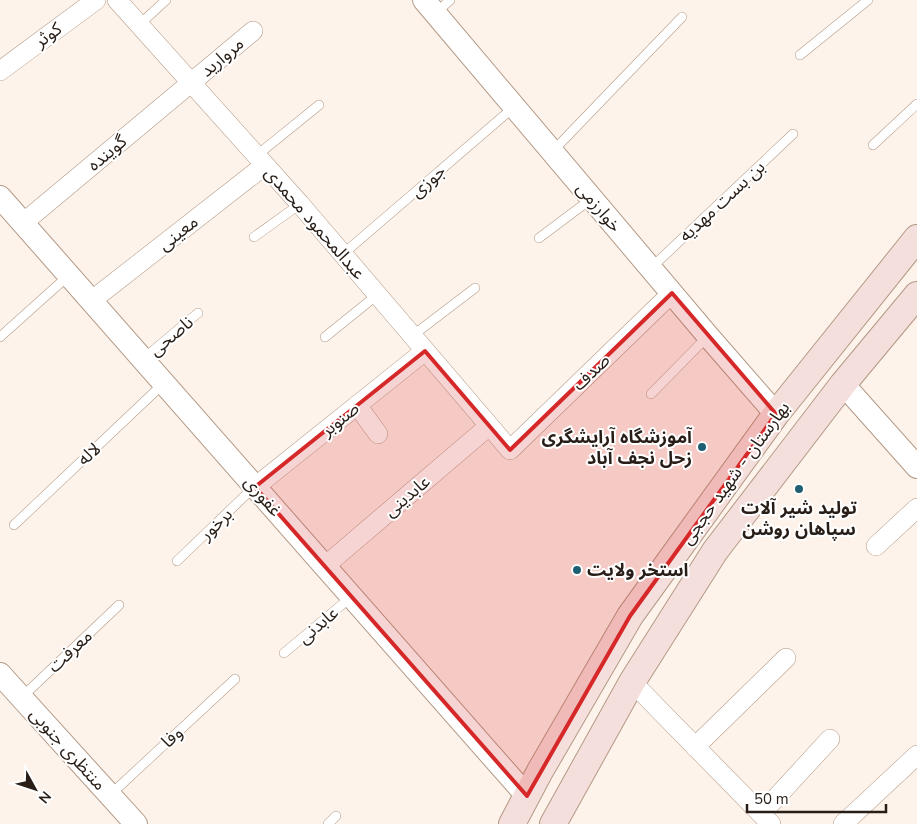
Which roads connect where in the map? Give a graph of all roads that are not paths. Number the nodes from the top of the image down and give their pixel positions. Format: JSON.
{"nodes":[{"id":1,"x":96,"y":0,"type":"edge"},
{"id":2,"x":117,"y":0,"type":"edge"},
{"id":3,"x":166,"y":0,"type":"edge"},
{"id":4,"x":868,"y":0,"type":"edge"},
{"id":5,"x":436,"y":5,"type":"edge"},
{"id":6,"x":682,"y":17,"type":"dead end"},
{"id":7,"x":139,"y":25,"type":"junction"},
{"id":8,"x":253,"y":32,"type":"dead end"},
{"id":9,"x":800,"y":55,"type":"dead end"},
{"id":10,"x":0,"y":71,"type":"edge"},
{"id":11,"x":191,"y":83,"type":"junction"},
{"id":12,"x":917,"y":104,"type":"edge"},
{"id":13,"x":319,"y":105,"type":"dead end"},
{"id":14,"x":514,"y":107,"type":"junction"},
{"id":15,"x":793,"y":134,"type":"dead end"},
{"id":16,"x":873,"y":145,"type":"dead end"},
{"id":17,"x":552,"y":152,"type":"junction"},
{"id":18,"x":261,"y":161,"type":"junction"},
{"id":19,"x":0,"y":197,"type":"edge"},
{"id":20,"x":592,"y":199,"type":"junction"},
{"id":21,"x":300,"y":204,"type":"junction"},
{"id":22,"x":23,"y":223,"type":"junction"},
{"id":23,"x":254,"y":237,"type":"dead end"},
{"id":24,"x":539,"y":238,"type":"dead end"},
{"id":25,"x":917,"y":238,"type":"edge"},
{"id":26,"x":342,"y":254,"type":"junction"},
{"id":27,"x":651,"y":268,"type":"junction"},
{"id":28,"x":69,"y":275,"type":"junction"},
{"id":29,"x":474,"y":288,"type":"dead end"},
{"id":30,"x":672,"y":293,"type":"junction"},
{"id":31,"x":377,"y":295,"type":"junction"},
{"id":32,"x":917,"y":295,"type":"edge"},
{"id":33,"x":92,"y":301,"type":"junction"},
{"id":34,"x":198,"y":312,"type":"dead end"},
{"id":35,"x":412,"y":336,"type":"junction"},
{"id":36,"x":708,"y":336,"type":"junction"},
{"id":37,"x":325,"y":337,"type":"dead end"},
{"id":38,"x":0,"y":338,"type":"edge"},
{"id":39,"x":425,"y":351,"type":"junction"},
{"id":40,"x":143,"y":359,"type":"junction"},
{"id":41,"x":164,"y":383,"type":"junction"},
{"id":42,"x":843,"y":384,"type":"junction"},
{"id":43,"x":652,"y":394,"type":"dead end"},
{"id":44,"x":357,"y":405,"type":"junction"},
{"id":45,"x":776,"y":414,"type":"junction"},
{"id":46,"x":489,"y":426,"type":"junction"},
{"id":47,"x":378,"y":434,"type":"dead end"},
{"id":48,"x":510,"y":450,"type":"joint"},
{"id":49,"x":917,"y":467,"type":"edge"},
{"id":50,"x":255,"y":487,"type":"junction"},
{"id":51,"x":917,"y":508,"type":"edge"},
{"id":52,"x":14,"y":526,"type":"dead end"},
{"id":53,"x":876,"y":546,"type":"dead end"},
{"id":54,"x":177,"y":561,"type":"dead end"},
{"id":55,"x":325,"y":566,"type":"junction"},
{"id":56,"x":352,"y":597,"type":"junction"},
{"id":57,"x":119,"y":605,"type":"dead end"},
{"id":58,"x":284,"y":653,"type":"dead end"},
{"id":59,"x":786,"y":658,"type":"dead end"},
{"id":60,"x":0,"y":674,"type":"edge"},
{"id":61,"x":235,"y":679,"type":"dead end"},
{"id":62,"x":632,"y":682,"type":"junction"},
{"id":63,"x":22,"y":697,"type":"junction"},
{"id":64,"x":830,"y":739,"type":"dead end"},
{"id":65,"x":695,"y":746,"type":"junction"},
{"id":66,"x":917,"y":755,"type":"edge"},
{"id":67,"x":110,"y":795,"type":"junction"},
{"id":68,"x":527,"y":796,"type":"junction"},
{"id":69,"x":336,"y":816,"type":"dead end"},
{"id":70,"x":766,"y":819,"type":"edge"},
{"id":71,"x":136,"y":824,"type":"edge"},
{"id":72,"x":328,"y":824,"type":"edge"},
{"id":73,"x":512,"y":824,"type":"edge"},
{"id":74,"x":553,"y":824,"type":"edge"},
{"id":75,"x":843,"y":824,"type":"edge"}],
"edges":[{"from":1,"to":10,"type":"street","name":"کوثر"},
{"from":2,"to":7,"type":"street","name":"عبدالمحمود محمدی"},
{"from":3,"to":7,"type":"lane"},
{"from":4,"to":9,"type":"lane"},
{"from":5,"to":14,"type":"street","name":"خوارزمی"},
{"from":6,"to":17,"type":"lane"},
{"from":7,"to":11,"type":"street","name":"عبدالمحمود محمدی"},
{"from":8,"to":11,"type":"street","name":"مروارید"},
{"from":11,"to":18,"type":"street","name":"عبدالمحمود محمدی"},
{"from":11,"to":22,"type":"street","name":"گوینده"},
{"from":12,"to":16,"type":"lane"},
{"from":13,"to":18,"type":"lane"},
{"from":14,"to":17,"type":"street","name":"خوارزمی"},
{"from":14,"to":26,"type":"lane","name":"جوزی"},
{"from":15,"to":27,"type":"lane","name":"بن بست مهدیه"},
{"from":17,"to":20,"type":"street","name":"خوارزمی"},
{"from":18,"to":21,"type":"street","name":"عبدالمحمود محمدی"},
{"from":18,"to":33,"type":"street","name":"معینی"},
{"from":19,"to":22,"type":"street","name":"غفوری"},
{"from":20,"to":24,"type":"lane"},
{"from":20,"to":27,"type":"street","name":"خوارزمی"},
{"from":21,"to":23,"type":"lane"},
{"from":21,"to":26,"type":"street","name":"عبدالمحمود محمدی"},
{"from":22,"to":28,"type":"street","name":"غفوری"},
{"from":25,"to":45,"type":"main road","name":"بهارستان - شهید حججی"},
{"from":26,"to":31,"type":"street","name":"عبدالمحمود محمدی"},
{"from":27,"to":30,"type":"street","name":"خوارزمی"},
{"from":28,"to":33,"type":"street","name":"غفوری"},
{"from":28,"to":38,"type":"lane"},
{"from":29,"to":35,"type":"lane"},
{"from":30,"to":36,"type":"street","name":"خوارزمی"},
{"from":30,"to":48,"type":"street","name":"صدف"},
{"from":31,"to":35,"type":"street","name":"عبدالمحمود محمدی"},
{"from":31,"to":37,"type":"lane"},
{"from":32,"to":42,"type":"main road","name":"بهارستان - شهید حججی"},
{"from":33,"to":40,"type":"street","name":"غفوری"},
{"from":34,"to":40,"type":"lane","name":"ناصحی"},
{"from":35,"to":39,"type":"street","name":"عبدالمحمود محمدی"},
{"from":36,"to":43,"type":"lane"},
{"from":36,"to":45,"type":"street","name":"خوارزمی"},
{"from":39,"to":44,"type":"street","name":"صنوبر"},
{"from":39,"to":46,"type":"street","name":"عبدالمحمود محمدی"},
{"from":40,"to":41,"type":"street","name":"غفوری"},
{"from":41,"to":50,"type":"street","name":"غفوری"},
{"from":41,"to":52,"type":"lane","name":"لاله"},
{"from":42,"to":49,"type":"street"},
{"from":42,"to":62,"type":"main road","name":"بهارستان - شهید حججی"},
{"from":44,"to":47,"type":"street"},
{"from":44,"to":50,"type":"street","name":"صنوبر"},
{"from":45,"to":68,"type":"main road","name":"بهارستان - شهید حججی"},
{"from":46,"to":48,"type":"street","name":"عبدالمحمود محمدی"},
{"from":46,"to":55,"type":"street","name":"عابدینی"},
{"from":50,"to":54,"type":"lane","name":"برخور"},
{"from":50,"to":55,"type":"street","name":"غفوری"},
{"from":51,"to":53,"type":"street"},
{"from":55,"to":56,"type":"street","name":"غفوری"},
{"from":56,"to":58,"type":"lane","name":"عابدنی"},
{"from":56,"to":68,"type":"street","name":"غفوری"},
{"from":57,"to":63,"type":"lane","name":"معرفت"},
{"from":59,"to":65,"type":"street"},
{"from":60,"to":63,"type":"street","name":"منتظری جنوبی"},
{"from":61,"to":67,"type":"lane","name":"وفا"},
{"from":62,"to":65,"type":"street"},
{"from":62,"to":74,"type":"main road","name":"بهارستان - شهید حججی"},
{"from":63,"to":67,"type":"street","name":"منتظری جنوبی"},
{"from":64,"to":70,"type":"street"},
{"from":65,"to":70,"type":"street"},
{"from":66,"to":75,"type":"street"},
{"from":67,"to":71,"type":"street","name":"منتظری جنوبی"},
{"from":68,"to":73,"type":"main road","name":"بهارستان - شهید حججی"},
{"from":69,"to":72,"type":"lane"}]}
